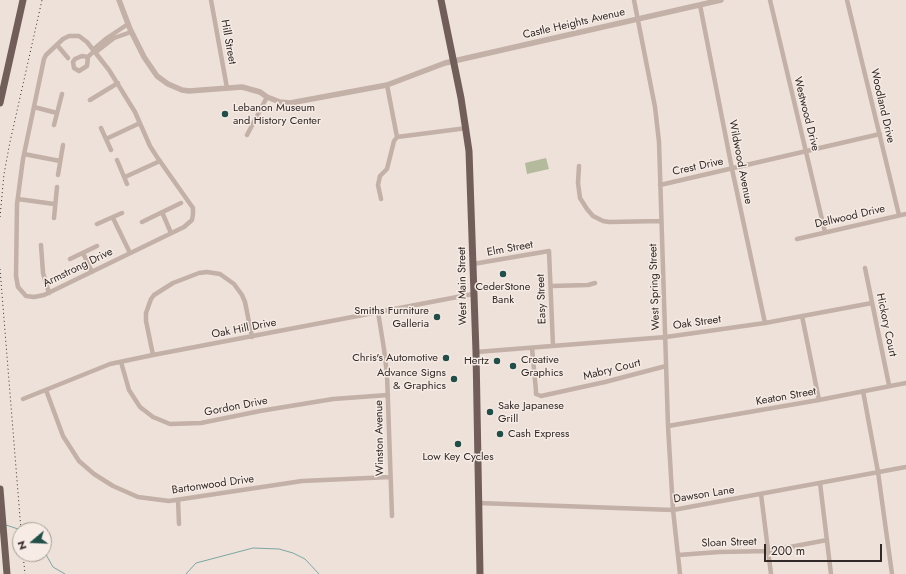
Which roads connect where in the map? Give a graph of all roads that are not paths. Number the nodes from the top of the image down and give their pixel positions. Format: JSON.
{"nodes":[{"id":1,"x":23,"y":0,"type":"edge"},
{"id":2,"x":119,"y":0,"type":"edge"},
{"id":3,"x":211,"y":0,"type":"edge"},
{"id":4,"x":440,"y":0,"type":"edge"},
{"id":5,"x":634,"y":0,"type":"edge"},
{"id":6,"x":721,"y":0,"type":"edge"},
{"id":7,"x":770,"y":0,"type":"edge"},
{"id":8,"x":848,"y":0,"type":"edge"},
{"id":9,"x":700,"y":5,"type":"junction"},
{"id":10,"x":638,"y":20,"type":"junction"},
{"id":11,"x":128,"y":24,"type":"junction"},
{"id":12,"x":131,"y":32,"type":"junction"},
{"id":13,"x":57,"y":45,"type":"junction"},
{"id":14,"x":95,"y":50,"type":"junction"},
{"id":15,"x":88,"y":57,"type":"dead end"},
{"id":16,"x":68,"y":58,"type":"dead end"},
{"id":17,"x":454,"y":61,"type":"junction"},
{"id":18,"x":118,"y":84,"type":"junction"},
{"id":19,"x":387,"y":85,"type":"junction"},
{"id":20,"x":227,"y":88,"type":"junction"},
{"id":21,"x":62,"y":94,"type":"dead end"},
{"id":22,"x":267,"y":97,"type":"junction"},
{"id":23,"x":90,"y":100,"type":"dead end"},
{"id":24,"x":0,"y":103,"type":"edge"},
{"id":25,"x":34,"y":107,"type":"junction"},
{"id":26,"x":57,"y":113,"type":"junction"},
{"id":27,"x":140,"y":123,"type":"junction"},
{"id":28,"x":54,"y":125,"type":"dead end"},
{"id":29,"x":101,"y":128,"type":"dead end"},
{"id":30,"x":467,"y":128,"type":"junction"},
{"id":31,"x":880,"y":134,"type":"junction"},
{"id":32,"x":247,"y":135,"type":"dead end"},
{"id":33,"x":397,"y":137,"type":"junction"},
{"id":34,"x":106,"y":139,"type":"junction"},
{"id":35,"x":63,"y":145,"type":"dead end"},
{"id":36,"x":111,"y":150,"type":"dead end"},
{"id":37,"x":806,"y":151,"type":"junction"},
{"id":38,"x":24,"y":154,"type":"junction"},
{"id":39,"x":117,"y":160,"type":"dead end"},
{"id":40,"x":60,"y":161,"type":"junction"},
{"id":41,"x":160,"y":161,"type":"junction"},
{"id":42,"x":579,"y":166,"type":"dead end"},
{"id":43,"x":732,"y":169,"type":"junction"},
{"id":44,"x":58,"y":175,"type":"dead end"},
{"id":45,"x":124,"y":177,"type":"junction"},
{"id":46,"x":127,"y":184,"type":"dead end"},
{"id":47,"x":660,"y":185,"type":"junction"},
{"id":48,"x":56,"y":187,"type":"dead end"},
{"id":49,"x":18,"y":199,"type":"junction"},
{"id":50,"x":381,"y":199,"type":"dead end"},
{"id":51,"x":181,"y":203,"type":"dead end"},
{"id":52,"x":54,"y":204,"type":"junction"},
{"id":53,"x":162,"y":212,"type":"junction"},
{"id":54,"x":122,"y":213,"type":"dead end"},
{"id":55,"x":906,"y":214,"type":"edge"},
{"id":56,"x":899,"y":215,"type":"junction"},
{"id":57,"x":54,"y":218,"type":"dead end"},
{"id":58,"x":113,"y":218,"type":"junction"},
{"id":59,"x":142,"y":222,"type":"dead end"},
{"id":60,"x":661,"y":222,"type":"junction"},
{"id":61,"x":97,"y":224,"type":"dead end"},
{"id":62,"x":825,"y":232,"type":"junction"},
{"id":63,"x":171,"y":233,"type":"junction"},
{"id":64,"x":797,"y":239,"type":"dead end"},
{"id":65,"x":41,"y":245,"type":"dead end"},
{"id":66,"x":97,"y":246,"type":"dead end"},
{"id":67,"x":549,"y":251,"type":"joint"},
{"id":68,"x":83,"y":253,"type":"junction"},
{"id":69,"x":130,"y":253,"type":"junction"},
{"id":70,"x":70,"y":259,"type":"dead end"},
{"id":71,"x":473,"y":264,"type":"junction"},
{"id":72,"x":865,"y":268,"type":"dead end"},
{"id":73,"x":92,"y":272,"type":"junction"},
{"id":74,"x":595,"y":283,"type":"dead end"},
{"id":75,"x":551,"y":286,"type":"junction"},
{"id":76,"x":49,"y":292,"type":"junction"},
{"id":77,"x":473,"y":294,"type":"junction"},
{"id":78,"x":872,"y":303,"type":"junction"},
{"id":79,"x":378,"y":312,"type":"junction"},
{"id":80,"x":802,"y":316,"type":"junction"},
{"id":81,"x":765,"y":323,"type":"junction"},
{"id":82,"x":666,"y":336,"type":"junction"},
{"id":83,"x":252,"y":337,"type":"junction"},
{"id":84,"x":553,"y":346,"type":"junction"},
{"id":85,"x":532,"y":348,"type":"junction"},
{"id":86,"x":476,"y":352,"type":"junction"},
{"id":87,"x":153,"y":355,"type":"junction"},
{"id":88,"x":122,"y":362,"type":"junction"},
{"id":89,"x":666,"y":366,"type":"junction"},
{"id":90,"x":906,"y":382,"type":"edge"},
{"id":91,"x":889,"y":385,"type":"junction"},
{"id":92,"x":46,"y":390,"type":"junction"},
{"id":93,"x":863,"y":391,"type":"junction"},
{"id":94,"x":388,"y":395,"type":"junction"},
{"id":95,"x":23,"y":399,"type":"dead end"},
{"id":96,"x":819,"y":400,"type":"junction"},
{"id":97,"x":668,"y":426,"type":"junction"},
{"id":98,"x":906,"y":467,"type":"edge"},
{"id":99,"x":878,"y":472,"type":"junction"},
{"id":100,"x":390,"y":477,"type":"junction"},
{"id":101,"x":820,"y":483,"type":"junction"},
{"id":102,"x":0,"y":489,"type":"edge"},
{"id":103,"x":761,"y":494,"type":"junction"},
{"id":104,"x":178,"y":500,"type":"junction"},
{"id":105,"x":478,"y":503,"type":"junction"},
{"id":106,"x":673,"y":510,"type":"junction"},
{"id":107,"x":392,"y":516,"type":"dead end"},
{"id":108,"x":179,"y":524,"type":"dead end"},
{"id":109,"x":827,"y":540,"type":"junction"},
{"id":110,"x":768,"y":551,"type":"junction"},
{"id":111,"x":678,"y":555,"type":"junction"},
{"id":112,"x":7,"y":574,"type":"edge"},
{"id":113,"x":480,"y":574,"type":"edge"},
{"id":114,"x":680,"y":574,"type":"edge"},
{"id":115,"x":771,"y":574,"type":"edge"},
{"id":116,"x":832,"y":574,"type":"edge"},
{"id":117,"x":892,"y":574,"type":"edge"}],
"edges":[{"from":1,"to":24,"type":"main road"},
{"from":2,"to":11,"type":"street","name":"Castle Heights Avenue"},
{"from":3,"to":20,"type":"street","name":"Hill Street"},
{"from":4,"to":17,"type":"main road","name":"West Main Street"},
{"from":5,"to":10,"type":"street","name":"West Spring Street"},
{"from":6,"to":9,"type":"street","name":"Castle Heights Avenue"},
{"from":7,"to":37,"type":"street","name":"Westwood Drive"},
{"from":8,"to":31,"type":"street","name":"Woodland Drive"},
{"from":9,"to":10,"type":"street","name":"Castle Heights Avenue"},
{"from":9,"to":43,"type":"street","name":"Wildwood Avenue"},
{"from":10,"to":17,"type":"street","name":"Castle Heights Avenue"},
{"from":10,"to":47,"type":"street","name":"West Spring Street"},
{"from":11,"to":12,"type":"street","name":"Castle Heights Avenue"},
{"from":11,"to":14,"type":"street"},
{"from":12,"to":14,"type":"street"},
{"from":12,"to":20,"type":"street","name":"Castle Heights Avenue"},
{"from":13,"to":14,"type":"street","name":"Armstrong Drive"},
{"from":13,"to":16,"type":"street"},
{"from":13,"to":25,"type":"street","name":"Armstrong Drive"},
{"from":14,"to":15,"type":"street"},
{"from":14,"to":18,"type":"street","name":"Armstrong Drive"},
{"from":17,"to":19,"type":"street","name":"Castle Heights Avenue"},
{"from":17,"to":30,"type":"main road","name":"West Main Street"},
{"from":18,"to":23,"type":"street"},
{"from":18,"to":27,"type":"street","name":"Armstrong Drive"},
{"from":19,"to":22,"type":"street","name":"Castle Heights Avenue"},
{"from":19,"to":33,"type":"street"},
{"from":20,"to":22,"type":"street","name":"Castle Heights Avenue"},
{"from":21,"to":26,"type":"street"},
{"from":22,"to":32,"type":"street"},
{"from":25,"to":26,"type":"street"},
{"from":25,"to":38,"type":"street","name":"Armstrong Drive"},
{"from":26,"to":28,"type":"street"},
{"from":27,"to":34,"type":"street"},
{"from":27,"to":41,"type":"street","name":"Armstrong Drive"},
{"from":29,"to":34,"type":"street"},
{"from":30,"to":33,"type":"street"},
{"from":30,"to":71,"type":"main road","name":"West Main Street"},
{"from":31,"to":37,"type":"street","name":"Crest Drive"},
{"from":31,"to":56,"type":"street","name":"Woodland Drive"},
{"from":33,"to":50,"type":"street"},
{"from":34,"to":36,"type":"street"},
{"from":35,"to":40,"type":"street"},
{"from":37,"to":43,"type":"street","name":"Crest Drive"},
{"from":37,"to":62,"type":"street","name":"Westwood Drive"},
{"from":38,"to":40,"type":"street"},
{"from":38,"to":49,"type":"street","name":"Armstrong Drive"},
{"from":39,"to":45,"type":"street"},
{"from":40,"to":44,"type":"street"},
{"from":41,"to":45,"type":"street"},
{"from":41,"to":63,"type":"street","name":"Armstrong Drive"},
{"from":42,"to":60,"type":"street"},
{"from":43,"to":47,"type":"street","name":"Crest Drive"},
{"from":43,"to":81,"type":"street","name":"Wildwood Avenue"},
{"from":45,"to":46,"type":"street"},
{"from":47,"to":60,"type":"street","name":"West Spring Street"},
{"from":48,"to":52,"type":"street"},
{"from":49,"to":52,"type":"street"},
{"from":49,"to":76,"type":"street","name":"Armstrong Drive"},
{"from":51,"to":53,"type":"street"},
{"from":52,"to":57,"type":"street"},
{"from":53,"to":59,"type":"street"},
{"from":53,"to":63,"type":"street"},
{"from":54,"to":58,"type":"street"},
{"from":55,"to":56,"type":"street","name":"Dellwood Drive"},
{"from":56,"to":62,"type":"street","name":"Dellwood Drive"},
{"from":58,"to":61,"type":"street"},
{"from":58,"to":69,"type":"street"},
{"from":60,"to":82,"type":"street","name":"West Spring Street"},
{"from":62,"to":64,"type":"street","name":"Dellwood Drive"},
{"from":63,"to":69,"type":"street","name":"Armstrong Drive"},
{"from":65,"to":76,"type":"street"},
{"from":66,"to":68,"type":"street"},
{"from":67,"to":71,"type":"street","name":"Elm Street"},
{"from":67,"to":75,"type":"street","name":"Easy Street"},
{"from":68,"to":70,"type":"street"},
{"from":68,"to":73,"type":"street"},
{"from":69,"to":73,"type":"street","name":"Armstrong Drive"},
{"from":71,"to":77,"type":"main road","name":"West Main Street"},
{"from":72,"to":78,"type":"street","name":"Hickory Court"},
{"from":73,"to":76,"type":"street","name":"Armstrong Drive"},
{"from":74,"to":75,"type":"street"},
{"from":75,"to":84,"type":"street","name":"Easy Street"},
{"from":77,"to":79,"type":"street","name":"Oak Hill Drive"},
{"from":77,"to":86,"type":"main road","name":"West Main Street"},
{"from":78,"to":80,"type":"street","name":"Oak Street"},
{"from":78,"to":91,"type":"street","name":"Hickory Court"},
{"from":79,"to":83,"type":"street","name":"Oak Hill Drive"},
{"from":79,"to":94,"type":"street","name":"Winston Avenue"},
{"from":80,"to":81,"type":"street","name":"Oak Street"},
{"from":80,"to":96,"type":"street"},
{"from":81,"to":82,"type":"street","name":"Oak Street"},
{"from":82,"to":84,"type":"street","name":"Oak Street"},
{"from":82,"to":89,"type":"street","name":"West Spring Street"},
{"from":83,"to":87,"type":"street","name":"Oak Hill Drive"},
{"from":83,"to":87,"type":"street"},
{"from":84,"to":85,"type":"street","name":"Oak Street"},
{"from":85,"to":86,"type":"street","name":"Oak Street"},
{"from":85,"to":89,"type":"street","name":"Mabry Court"},
{"from":86,"to":105,"type":"main road","name":"West Main Street"},
{"from":87,"to":88,"type":"street","name":"Oak Hill Drive"},
{"from":88,"to":92,"type":"street","name":"Oak Hill Drive"},
{"from":88,"to":94,"type":"street","name":"Gordon Drive"},
{"from":89,"to":97,"type":"street","name":"West Spring Street"},
{"from":90,"to":91,"type":"street","name":"Keaton Street"},
{"from":91,"to":93,"type":"street","name":"Keaton Street"},
{"from":92,"to":95,"type":"street","name":"Oak Hill Drive"},
{"from":92,"to":104,"type":"street","name":"Bartonwood Drive"},
{"from":93,"to":96,"type":"street","name":"Keaton Street"},
{"from":93,"to":99,"type":"street"},
{"from":94,"to":100,"type":"street","name":"Winston Avenue"},
{"from":96,"to":97,"type":"street","name":"Keaton Street"},
{"from":97,"to":106,"type":"street","name":"West Spring Street"},
{"from":98,"to":99,"type":"street","name":"Dawson Lane"},
{"from":99,"to":101,"type":"street","name":"Dawson Lane"},
{"from":99,"to":117,"type":"street"},
{"from":100,"to":104,"type":"street","name":"Bartonwood Drive"},
{"from":100,"to":107,"type":"street","name":"Winston Avenue"},
{"from":101,"to":103,"type":"street","name":"Dawson Lane"},
{"from":101,"to":109,"type":"street"},
{"from":102,"to":112,"type":"main road"},
{"from":103,"to":106,"type":"street","name":"Dawson Lane"},
{"from":103,"to":110,"type":"street"},
{"from":104,"to":108,"type":"street"},
{"from":105,"to":106,"type":"street","name":"Dawson Lane"},
{"from":105,"to":113,"type":"main road","name":"West Main Street"},
{"from":106,"to":111,"type":"street","name":"West Spring Street"},
{"from":109,"to":110,"type":"street","name":"Sloan Street"},
{"from":109,"to":116,"type":"street"},
{"from":110,"to":111,"type":"street","name":"Sloan Street"},
{"from":110,"to":115,"type":"street"},
{"from":111,"to":114,"type":"street","name":"West Spring Street"}]}
